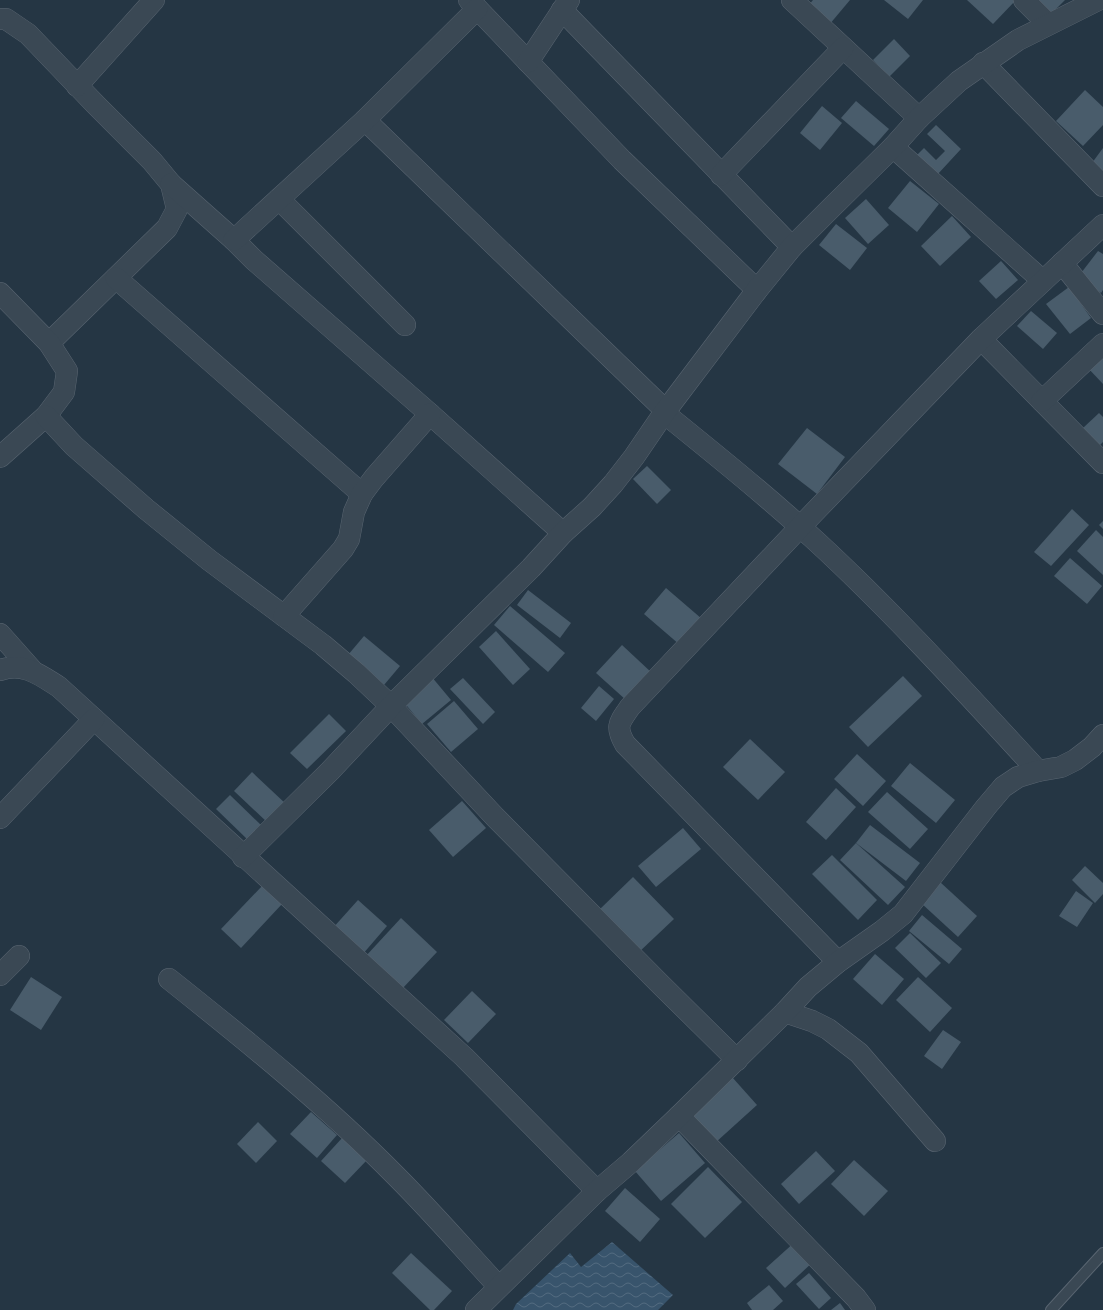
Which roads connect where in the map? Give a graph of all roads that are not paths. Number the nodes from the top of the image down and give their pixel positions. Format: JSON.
{"nodes":[{"id":1,"x":154,"y":0,"type":"edge"},
{"id":2,"x":792,"y":0,"type":"edge"},
{"id":3,"x":1024,"y":0,"type":"edge"},
{"id":4,"x":1098,"y":0,"type":"edge"},
{"id":5,"x":473,"y":4,"type":"edge"},
{"id":6,"x":565,"y":5,"type":"edge"},
{"id":7,"x":0,"y":19,"type":"edge"},
{"id":8,"x":1048,"y":24,"type":"junction"},
{"id":9,"x":843,"y":48,"type":"junction"},
{"id":10,"x":528,"y":62,"type":"junction"},
{"id":11,"x":983,"y":63,"type":"junction"},
{"id":12,"x":77,"y":86,"type":"junction"},
{"id":13,"x":919,"y":118,"type":"junction"},
{"id":14,"x":365,"y":120,"type":"junction"},
{"id":15,"x":893,"y":148,"type":"junction"},
{"id":16,"x":722,"y":174,"type":"junction"},
{"id":17,"x":171,"y":184,"type":"junction"},
{"id":18,"x":1103,"y":186,"type":"edge"},
{"id":19,"x":279,"y":199,"type":"junction"},
{"id":20,"x":1103,"y":225,"type":"edge"},
{"id":21,"x":234,"y":240,"type":"junction"},
{"id":22,"x":792,"y":247,"type":"junction"},
{"id":23,"x":1062,"y":264,"type":"junction"},
{"id":24,"x":116,"y":278,"type":"junction"},
{"id":25,"x":1043,"y":281,"type":"junction"},
{"id":26,"x":757,"y":290,"type":"junction"},
{"id":27,"x":0,"y":293,"type":"edge"},
{"id":28,"x":1103,"y":314,"type":"edge"},
{"id":29,"x":405,"y":325,"type":"dead end"},
{"id":30,"x":982,"y":339,"type":"junction"},
{"id":31,"x":49,"y":343,"type":"junction"},
{"id":32,"x":1103,"y":344,"type":"edge"},
{"id":33,"x":1042,"y":402,"type":"junction"},
{"id":34,"x":665,"y":412,"type":"junction"},
{"id":35,"x":430,"y":414,"type":"junction"},
{"id":36,"x":46,"y":416,"type":"junction"},
{"id":37,"x":0,"y":457,"type":"edge"},
{"id":38,"x":1103,"y":463,"type":"edge"},
{"id":39,"x":362,"y":494,"type":"junction"},
{"id":40,"x":800,"y":527,"type":"junction"},
{"id":41,"x":563,"y":533,"type":"junction"},
{"id":42,"x":284,"y":616,"type":"junction"},
{"id":43,"x":0,"y":634,"type":"edge"},
{"id":44,"x":0,"y":670,"type":"edge"},
{"id":45,"x":32,"y":670,"type":"junction"},
{"id":46,"x":391,"y":706,"type":"junction"},
{"id":47,"x":94,"y":719,"type":"junction"},
{"id":48,"x":1103,"y":735,"type":"edge"},
{"id":49,"x":1038,"y":771,"type":"junction"},
{"id":50,"x":0,"y":818,"type":"edge"},
{"id":51,"x":244,"y":857,"type":"junction"},
{"id":52,"x":19,"y":956,"type":"dead end"},
{"id":53,"x":838,"y":962,"type":"junction"},
{"id":54,"x":0,"y":975,"type":"edge"},
{"id":55,"x":169,"y":979,"type":"dead end"},
{"id":56,"x":785,"y":1012,"type":"junction"},
{"id":57,"x":737,"y":1060,"type":"junction"},
{"id":58,"x":679,"y":1116,"type":"junction"},
{"id":59,"x":935,"y":1141,"type":"dead end"},
{"id":60,"x":597,"y":1191,"type":"junction"},
{"id":61,"x":1103,"y":1253,"type":"edge"},
{"id":62,"x":499,"y":1287,"type":"junction"},
{"id":63,"x":476,"y":1310,"type":"edge"},
{"id":64,"x":865,"y":1310,"type":"edge"},
{"id":65,"x":1051,"y":1310,"type":"edge"}],
"edges":[{"from":1,"to":12,"type":"street"},
{"from":2,"to":9,"type":"street"},
{"from":3,"to":8,"type":"street"},
{"from":4,"to":8,"type":"street"},
{"from":5,"to":10,"type":"street"},
{"from":5,"to":14,"type":"street"},
{"from":6,"to":10,"type":"street"},
{"from":6,"to":16,"type":"street"},
{"from":7,"to":12,"type":"street"},
{"from":8,"to":11,"type":"street"},
{"from":9,"to":13,"type":"street"},
{"from":9,"to":16,"type":"street"},
{"from":10,"to":26,"type":"street"},
{"from":11,"to":13,"type":"street"},
{"from":11,"to":18,"type":"street"},
{"from":12,"to":17,"type":"street"},
{"from":13,"to":15,"type":"street"},
{"from":14,"to":19,"type":"street"},
{"from":14,"to":34,"type":"street"},
{"from":15,"to":22,"type":"street"},
{"from":15,"to":25,"type":"street"},
{"from":16,"to":22,"type":"street"},
{"from":17,"to":21,"type":"street"},
{"from":17,"to":24,"type":"street"},
{"from":19,"to":21,"type":"street"},
{"from":19,"to":29,"type":"street"},
{"from":20,"to":23,"type":"street"},
{"from":21,"to":35,"type":"street"},
{"from":22,"to":26,"type":"street"},
{"from":23,"to":25,"type":"street"},
{"from":23,"to":28,"type":"street"},
{"from":24,"to":31,"type":"street"},
{"from":24,"to":39,"type":"street"},
{"from":25,"to":30,"type":"street"},
{"from":26,"to":34,"type":"street"},
{"from":27,"to":31,"type":"street"},
{"from":30,"to":33,"type":"street"},
{"from":30,"to":40,"type":"street"},
{"from":31,"to":36,"type":"street"},
{"from":32,"to":33,"type":"street"},
{"from":33,"to":38,"type":"street"},
{"from":34,"to":40,"type":"street"},
{"from":34,"to":41,"type":"street"},
{"from":35,"to":39,"type":"street"},
{"from":35,"to":41,"type":"street"},
{"from":36,"to":37,"type":"street"},
{"from":36,"to":42,"type":"street"},
{"from":39,"to":42,"type":"street"},
{"from":40,"to":49,"type":"street"},
{"from":40,"to":53,"type":"street"},
{"from":41,"to":46,"type":"street"},
{"from":42,"to":46,"type":"street"},
{"from":43,"to":45,"type":"street"},
{"from":44,"to":45,"type":"street"},
{"from":45,"to":47,"type":"street"},
{"from":46,"to":51,"type":"street"},
{"from":46,"to":57,"type":"street"},
{"from":47,"to":50,"type":"street"},
{"from":47,"to":51,"type":"street"},
{"from":48,"to":49,"type":"street"},
{"from":49,"to":53,"type":"street"},
{"from":51,"to":60,"type":"street"},
{"from":52,"to":54,"type":"street"},
{"from":53,"to":56,"type":"street"},
{"from":55,"to":62,"type":"street"},
{"from":56,"to":57,"type":"street"},
{"from":56,"to":59,"type":"street"},
{"from":57,"to":58,"type":"street"},
{"from":58,"to":60,"type":"street"},
{"from":58,"to":64,"type":"street"},
{"from":60,"to":62,"type":"street"},
{"from":61,"to":65,"type":"lane"},
{"from":62,"to":63,"type":"street"}]}
